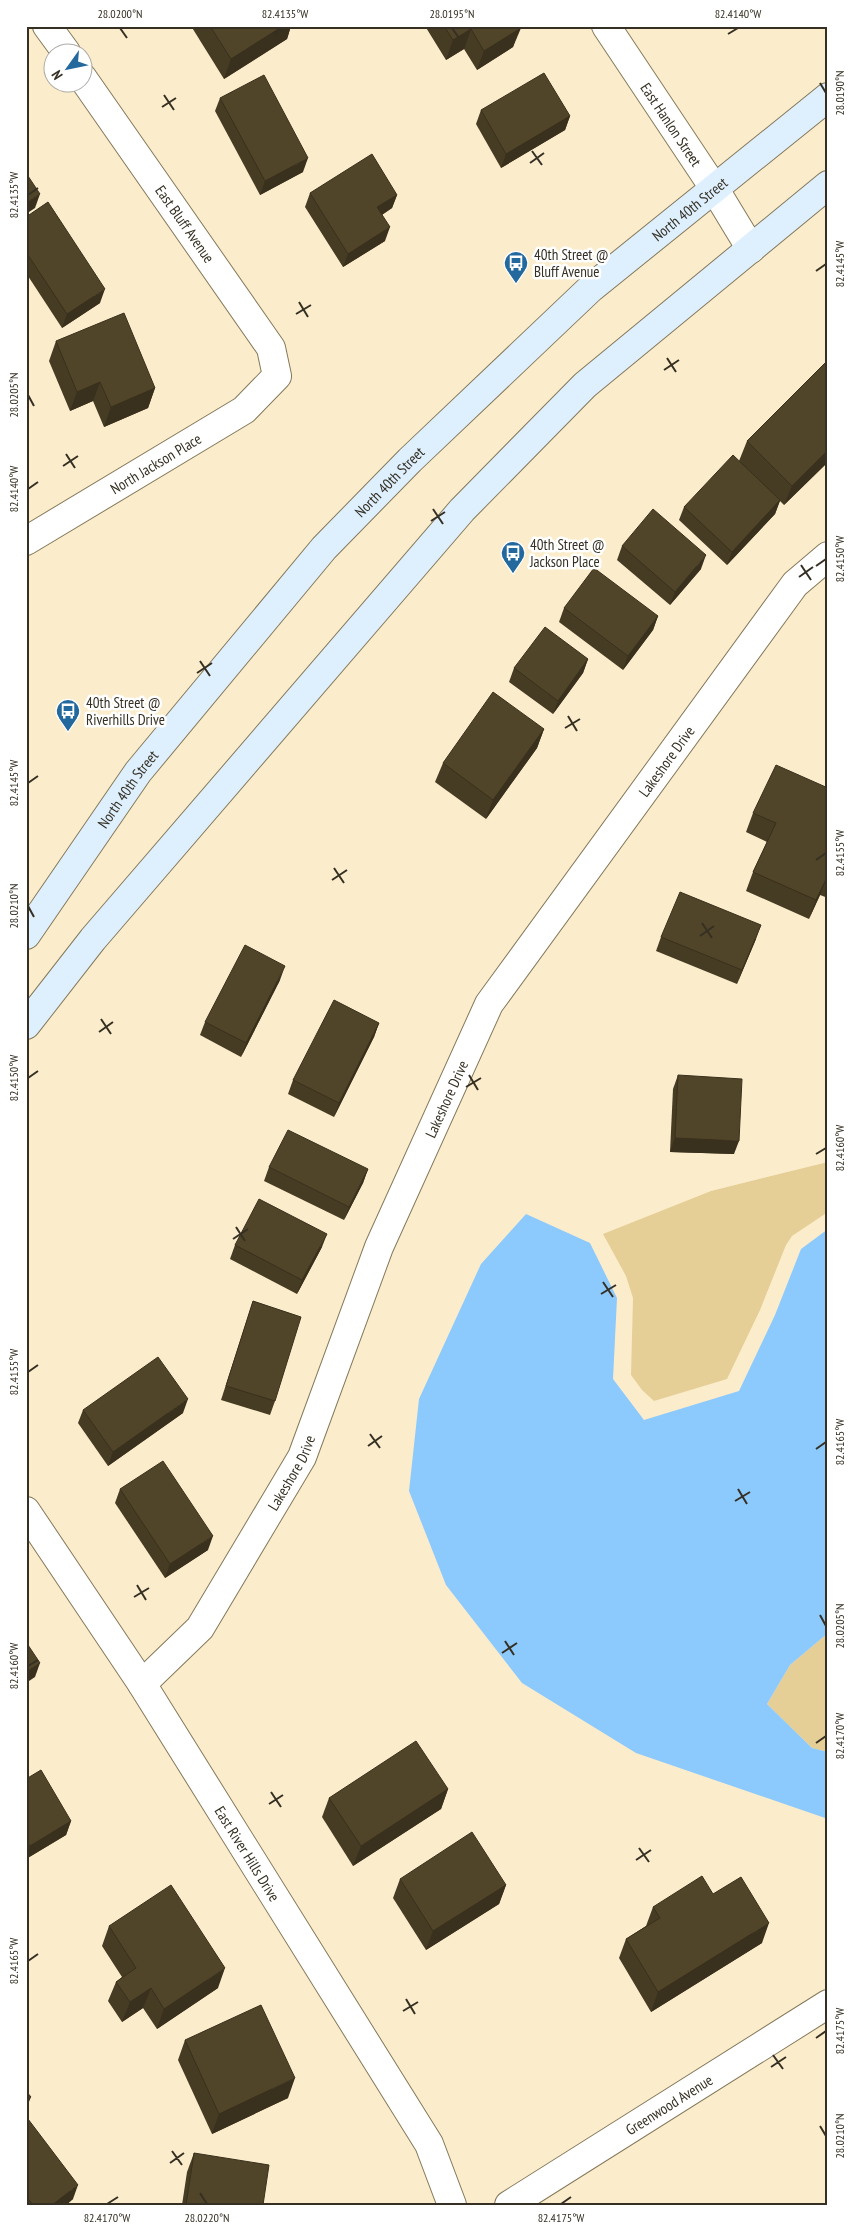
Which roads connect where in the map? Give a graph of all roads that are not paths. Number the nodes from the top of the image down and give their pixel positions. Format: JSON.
{"nodes":[{"id":1,"x":47,"y":26,"type":"edge"},
{"id":2,"x":606,"y":26,"type":"edge"},
{"id":3,"x":59,"y":42,"type":"edge"},
{"id":4,"x":92,"y":91,"type":"edge"},
{"id":5,"x":828,"y":97,"type":"edge"},
{"id":6,"x":828,"y":185,"type":"edge"},
{"id":7,"x":714,"y":188,"type":"junction"},
{"id":8,"x":751,"y":249,"type":"junction"},
{"id":9,"x":277,"y":376,"type":"joint"},
{"id":10,"x":26,"y":541,"type":"edge"},
{"id":11,"x":828,"y":556,"type":"edge"},
{"id":12,"x":26,"y":935,"type":"edge"},
{"id":13,"x":26,"y":1025,"type":"edge"},
{"id":14,"x":26,"y":1512,"type":"edge"},
{"id":15,"x":142,"y":1684,"type":"junction"},
{"id":16,"x":828,"y":2004,"type":"edge"},
{"id":17,"x":452,"y":2205,"type":"edge"},
{"id":18,"x":509,"y":2205,"type":"edge"}],
"edges":[{"from":1,"to":3,"type":"street"},
{"from":2,"to":7,"type":"street","name":"East Hanlon Street"},
{"from":4,"to":9,"type":"street","name":"East Bluff Avenue"},
{"from":5,"to":7,"type":"main road","name":"North 40th Street"},
{"from":6,"to":8,"type":"main road"},
{"from":7,"to":8,"type":"street","name":"East Hanlon Street"},
{"from":7,"to":12,"type":"main road","name":"North 40th Street"},
{"from":8,"to":13,"type":"main road"},
{"from":9,"to":10,"type":"street","name":"North Jackson Place"},
{"from":11,"to":15,"type":"street","name":"Lakeshore Drive"},
{"from":14,"to":15,"type":"street","name":"East River Hills Drive"},
{"from":15,"to":17,"type":"street","name":"East River Hills Drive"},
{"from":16,"to":18,"type":"street","name":"Greenwood Avenue"}]}
